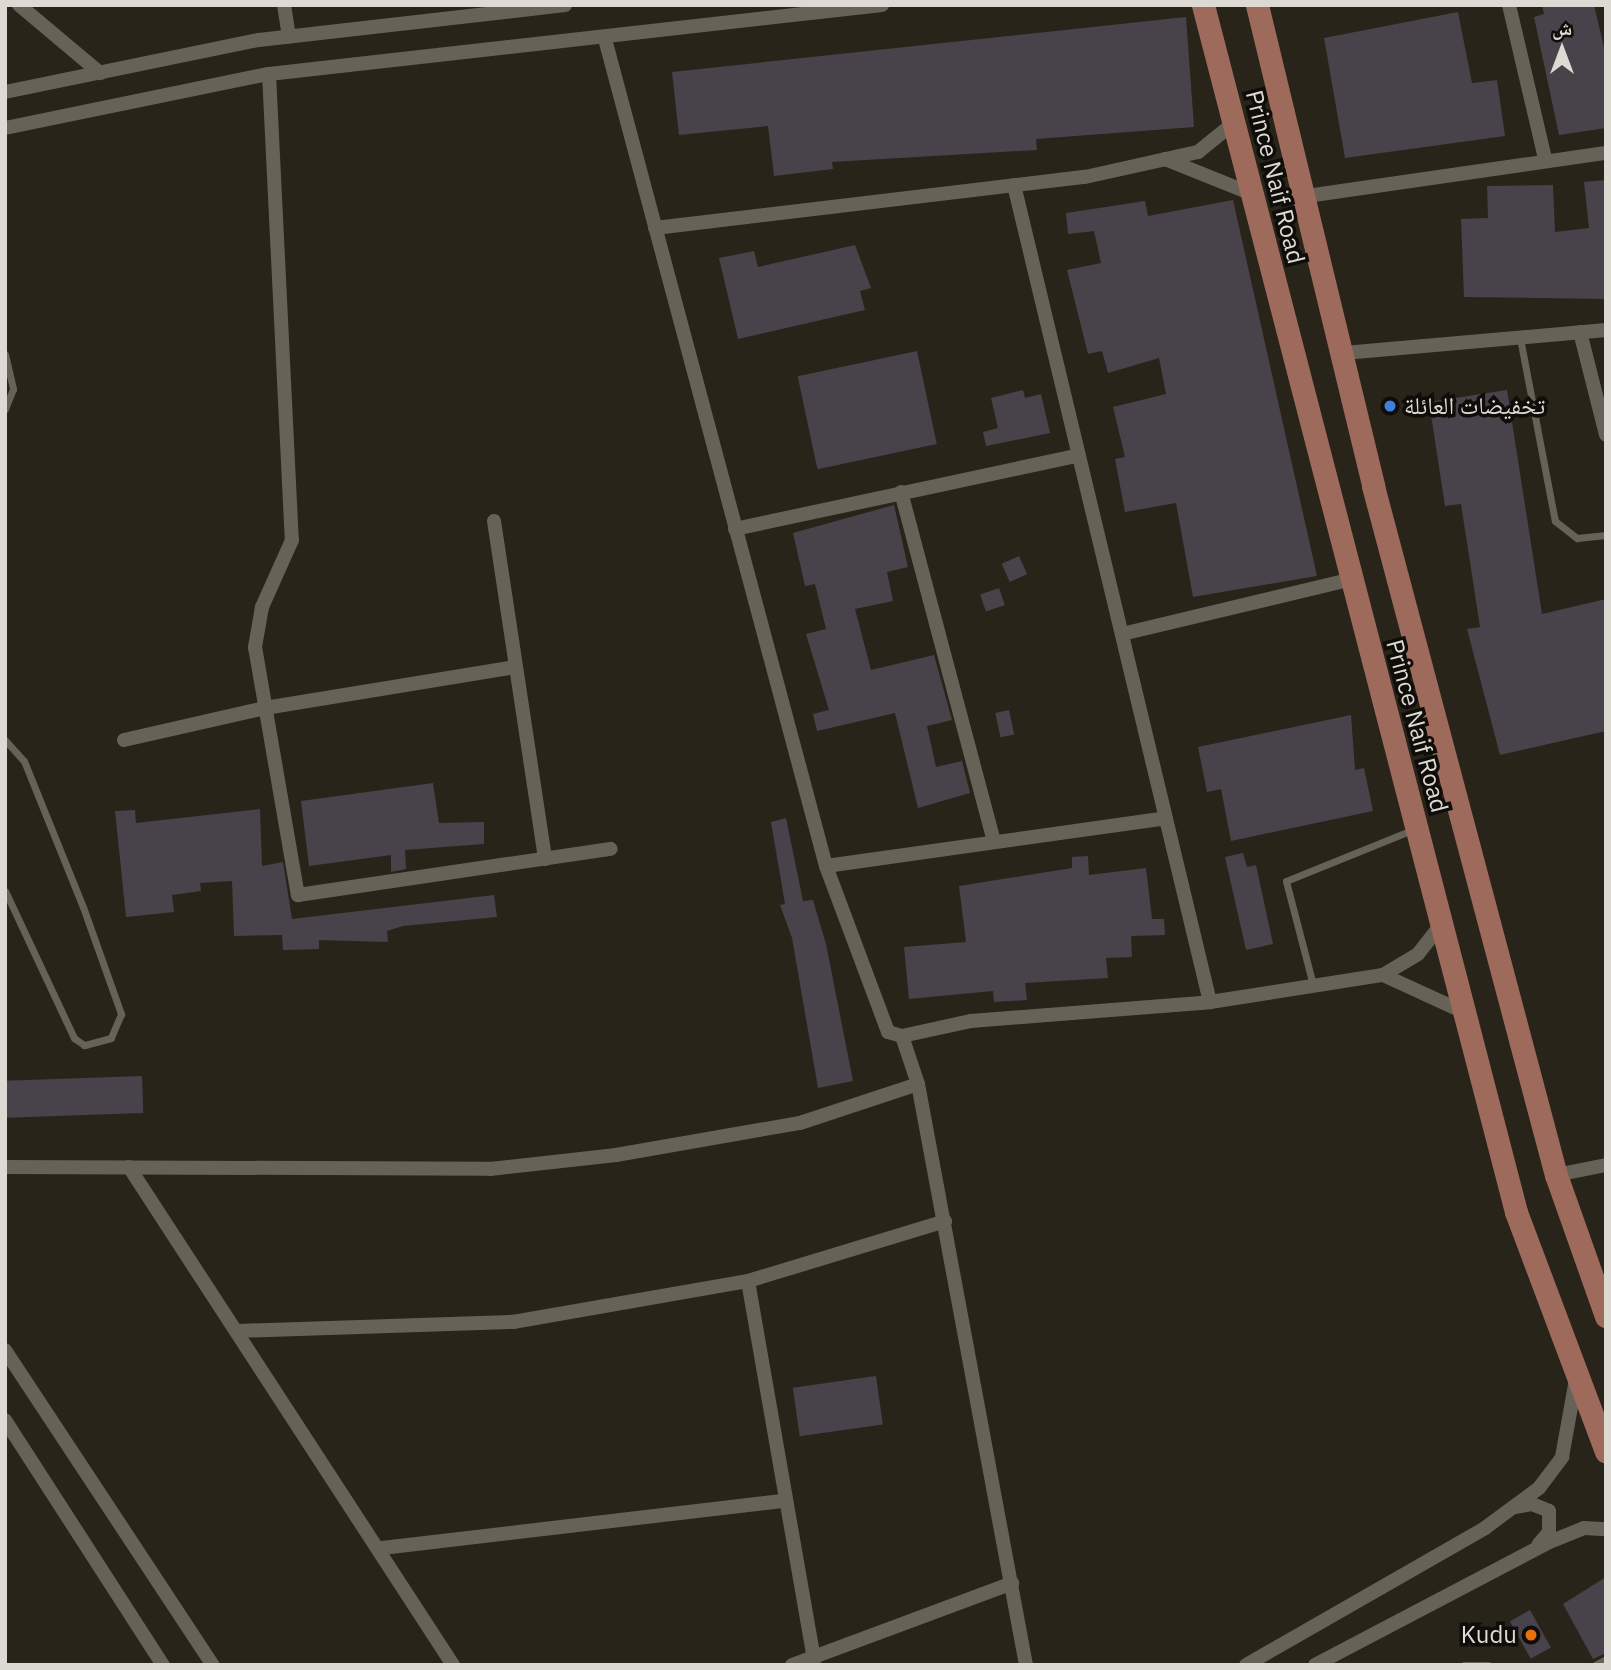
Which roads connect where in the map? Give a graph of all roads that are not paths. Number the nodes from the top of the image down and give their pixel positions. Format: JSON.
{"nodes":[{"id":1,"x":19,"y":5,"type":"edge"},
{"id":2,"x":284,"y":5,"type":"edge"},
{"id":3,"x":565,"y":5,"type":"edge"},
{"id":4,"x":882,"y":5,"type":"edge"},
{"id":5,"x":1203,"y":5,"type":"edge"},
{"id":6,"x":1257,"y":5,"type":"edge"},
{"id":7,"x":1509,"y":5,"type":"edge"},
{"id":8,"x":289,"y":37,"type":"junction"},
{"id":9,"x":605,"y":39,"type":"junction"},
{"id":10,"x":100,"y":73,"type":"junction"},
{"id":11,"x":269,"y":74,"type":"junction"},
{"id":12,"x":5,"y":92,"type":"edge"},
{"id":13,"x":1235,"y":122,"type":"junction"},
{"id":14,"x":5,"y":128,"type":"edge"},
{"id":15,"x":1606,"y":153,"type":"edge"},
{"id":16,"x":1165,"y":159,"type":"junction"},
{"id":17,"x":1545,"y":159,"type":"junction"},
{"id":18,"x":1014,"y":185,"type":"junction"},
{"id":19,"x":1252,"y":194,"type":"junction"},
{"id":20,"x":1300,"y":197,"type":"junction"},
{"id":21,"x":655,"y":228,"type":"junction"},
{"id":22,"x":1606,"y":330,"type":"edge"},
{"id":23,"x":1580,"y":332,"type":"junction"},
{"id":24,"x":1520,"y":337,"type":"junction"},
{"id":25,"x":1344,"y":353,"type":"junction"},
{"id":26,"x":5,"y":354,"type":"edge"},
{"id":27,"x":5,"y":409,"type":"edge"},
{"id":28,"x":1606,"y":435,"type":"edge"},
{"id":29,"x":1075,"y":456,"type":"junction"},
{"id":30,"x":901,"y":492,"type":"junction"},
{"id":31,"x":494,"y":520,"type":"dead end"},
{"id":32,"x":735,"y":529,"type":"junction"},
{"id":33,"x":1606,"y":535,"type":"edge"},
{"id":34,"x":1352,"y":579,"type":"junction"},
{"id":35,"x":1122,"y":634,"type":"junction"},
{"id":36,"x":516,"y":667,"type":"junction"},
{"id":37,"x":265,"y":708,"type":"junction"},
{"id":38,"x":5,"y":740,"type":"edge"},
{"id":39,"x":124,"y":740,"type":"dead end"},
{"id":40,"x":1166,"y":818,"type":"junction"},
{"id":41,"x":1416,"y":828,"type":"junction"},
{"id":42,"x":994,"y":842,"type":"junction"},
{"id":43,"x":611,"y":849,"type":"dead end"},
{"id":44,"x":545,"y":859,"type":"junction"},
{"id":45,"x":826,"y":866,"type":"junction"},
{"id":46,"x":5,"y":891,"type":"edge"},
{"id":47,"x":1441,"y":925,"type":"junction"},
{"id":48,"x":1383,"y":975,"type":"junction"},
{"id":49,"x":1312,"y":982,"type":"junction"},
{"id":50,"x":1210,"y":1002,"type":"junction"},
{"id":51,"x":1464,"y":1012,"type":"junction"},
{"id":52,"x":902,"y":1036,"type":"junction"},
{"id":53,"x":918,"y":1084,"type":"junction"},
{"id":54,"x":1606,"y":1165,"type":"edge"},
{"id":55,"x":5,"y":1167,"type":"edge"},
{"id":56,"x":129,"y":1167,"type":"junction"},
{"id":57,"x":1556,"y":1175,"type":"junction"},
{"id":58,"x":945,"y":1221,"type":"junction"},
{"id":59,"x":748,"y":1281,"type":"junction"},
{"id":60,"x":1606,"y":1315,"type":"edge"},
{"id":61,"x":237,"y":1331,"type":"junction"},
{"id":62,"x":5,"y":1350,"type":"edge"},
{"id":63,"x":1577,"y":1378,"type":"junction"},
{"id":64,"x":5,"y":1420,"type":"edge"},
{"id":65,"x":1606,"y":1452,"type":"edge"},
{"id":66,"x":784,"y":1501,"type":"junction"},
{"id":67,"x":1513,"y":1507,"type":"junction"},
{"id":68,"x":1606,"y":1529,"type":"edge"},
{"id":69,"x":382,"y":1548,"type":"junction"},
{"id":70,"x":1536,"y":1548,"type":"junction"},
{"id":71,"x":1012,"y":1583,"type":"junction"},
{"id":72,"x":1606,"y":1659,"type":"edge"},
{"id":73,"x":814,"y":1660,"type":"junction"},
{"id":74,"x":163,"y":1665,"type":"edge"},
{"id":75,"x":213,"y":1665,"type":"edge"},
{"id":76,"x":453,"y":1665,"type":"edge"},
{"id":77,"x":792,"y":1665,"type":"edge"},
{"id":78,"x":1026,"y":1665,"type":"edge"},
{"id":79,"x":1246,"y":1665,"type":"edge"},
{"id":80,"x":1315,"y":1665,"type":"edge"},
{"id":81,"x":1464,"y":1665,"type":"edge"},
{"id":82,"x":1488,"y":1665,"type":"edge"},
{"id":83,"x":1595,"y":1665,"type":"edge"}],
"edges":[{"from":1,"to":10,"type":"street"},
{"from":2,"to":8,"type":"street"},
{"from":3,"to":8,"type":"street"},
{"from":4,"to":9,"type":"street"},
{"from":5,"to":13,"type":"main road","name":"Prince Naif Road"},
{"from":6,"to":20,"type":"main road","name":"Prince Naif Road"},
{"from":7,"to":17,"type":"street"},
{"from":8,"to":10,"type":"street"},
{"from":9,"to":11,"type":"street"},
{"from":9,"to":21,"type":"street"},
{"from":10,"to":12,"type":"street"},
{"from":11,"to":14,"type":"street"},
{"from":11,"to":37,"type":"street"},
{"from":13,"to":16,"type":"street"},
{"from":13,"to":19,"type":"main road","name":"Prince Naif Road"},
{"from":15,"to":17,"type":"street"},
{"from":16,"to":18,"type":"street"},
{"from":16,"to":19,"type":"street"},
{"from":17,"to":20,"type":"street"},
{"from":18,"to":21,"type":"street"},
{"from":18,"to":29,"type":"street"},
{"from":19,"to":34,"type":"main road","name":"Prince Naif Road"},
{"from":20,"to":25,"type":"main road","name":"Prince Naif Road"},
{"from":21,"to":32,"type":"street"},
{"from":22,"to":23,"type":"street"},
{"from":23,"to":24,"type":"street"},
{"from":23,"to":28,"type":"street"},
{"from":24,"to":25,"type":"street"},
{"from":24,"to":33,"type":"lane"},
{"from":25,"to":57,"type":"main road","name":"Prince Naif Road"},
{"from":26,"to":27,"type":"lane"},
{"from":29,"to":30,"type":"street"},
{"from":29,"to":35,"type":"street"},
{"from":30,"to":32,"type":"street"},
{"from":30,"to":42,"type":"street"},
{"from":31,"to":36,"type":"street"},
{"from":32,"to":45,"type":"street"},
{"from":34,"to":35,"type":"street"},
{"from":34,"to":41,"type":"main road","name":"Prince Naif Road"},
{"from":35,"to":40,"type":"street"},
{"from":36,"to":37,"type":"street"},
{"from":36,"to":44,"type":"street"},
{"from":37,"to":39,"type":"street"},
{"from":37,"to":44,"type":"street"},
{"from":38,"to":46,"type":"lane"},
{"from":40,"to":42,"type":"street"},
{"from":40,"to":50,"type":"street"},
{"from":41,"to":47,"type":"main road","name":"Prince Naif Road"},
{"from":41,"to":49,"type":"lane"},
{"from":42,"to":45,"type":"street"},
{"from":43,"to":44,"type":"street"},
{"from":45,"to":52,"type":"street"},
{"from":47,"to":48,"type":"street"},
{"from":47,"to":51,"type":"main road","name":"Prince Naif Road"},
{"from":48,"to":49,"type":"street"},
{"from":48,"to":51,"type":"street"},
{"from":49,"to":50,"type":"street"},
{"from":50,"to":52,"type":"street"},
{"from":51,"to":63,"type":"main road","name":"Prince Naif Road"},
{"from":52,"to":53,"type":"street"},
{"from":53,"to":56,"type":"street"},
{"from":53,"to":58,"type":"street"},
{"from":54,"to":57,"type":"street"},
{"from":55,"to":56,"type":"street"},
{"from":56,"to":61,"type":"street"},
{"from":57,"to":60,"type":"main road","name":"Prince Naif Road"},
{"from":58,"to":59,"type":"street"},
{"from":58,"to":71,"type":"street"},
{"from":59,"to":61,"type":"street"},
{"from":59,"to":66,"type":"street"},
{"from":61,"to":69,"type":"street"},
{"from":62,"to":75,"type":"street"},
{"from":63,"to":65,"type":"main road","name":"Prince Naif Road"},
{"from":63,"to":67,"type":"street"},
{"from":64,"to":74,"type":"street"},
{"from":66,"to":69,"type":"street"},
{"from":66,"to":73,"type":"street"},
{"from":67,"to":70,"type":"street"},
{"from":67,"to":79,"type":"street"},
{"from":68,"to":70,"type":"street"},
{"from":69,"to":76,"type":"street"},
{"from":70,"to":80,"type":"street"},
{"from":71,"to":73,"type":"street"},
{"from":71,"to":78,"type":"street"},
{"from":72,"to":83,"type":"lane"},
{"from":73,"to":77,"type":"street"},
{"from":81,"to":82,"type":"lane"}]}
